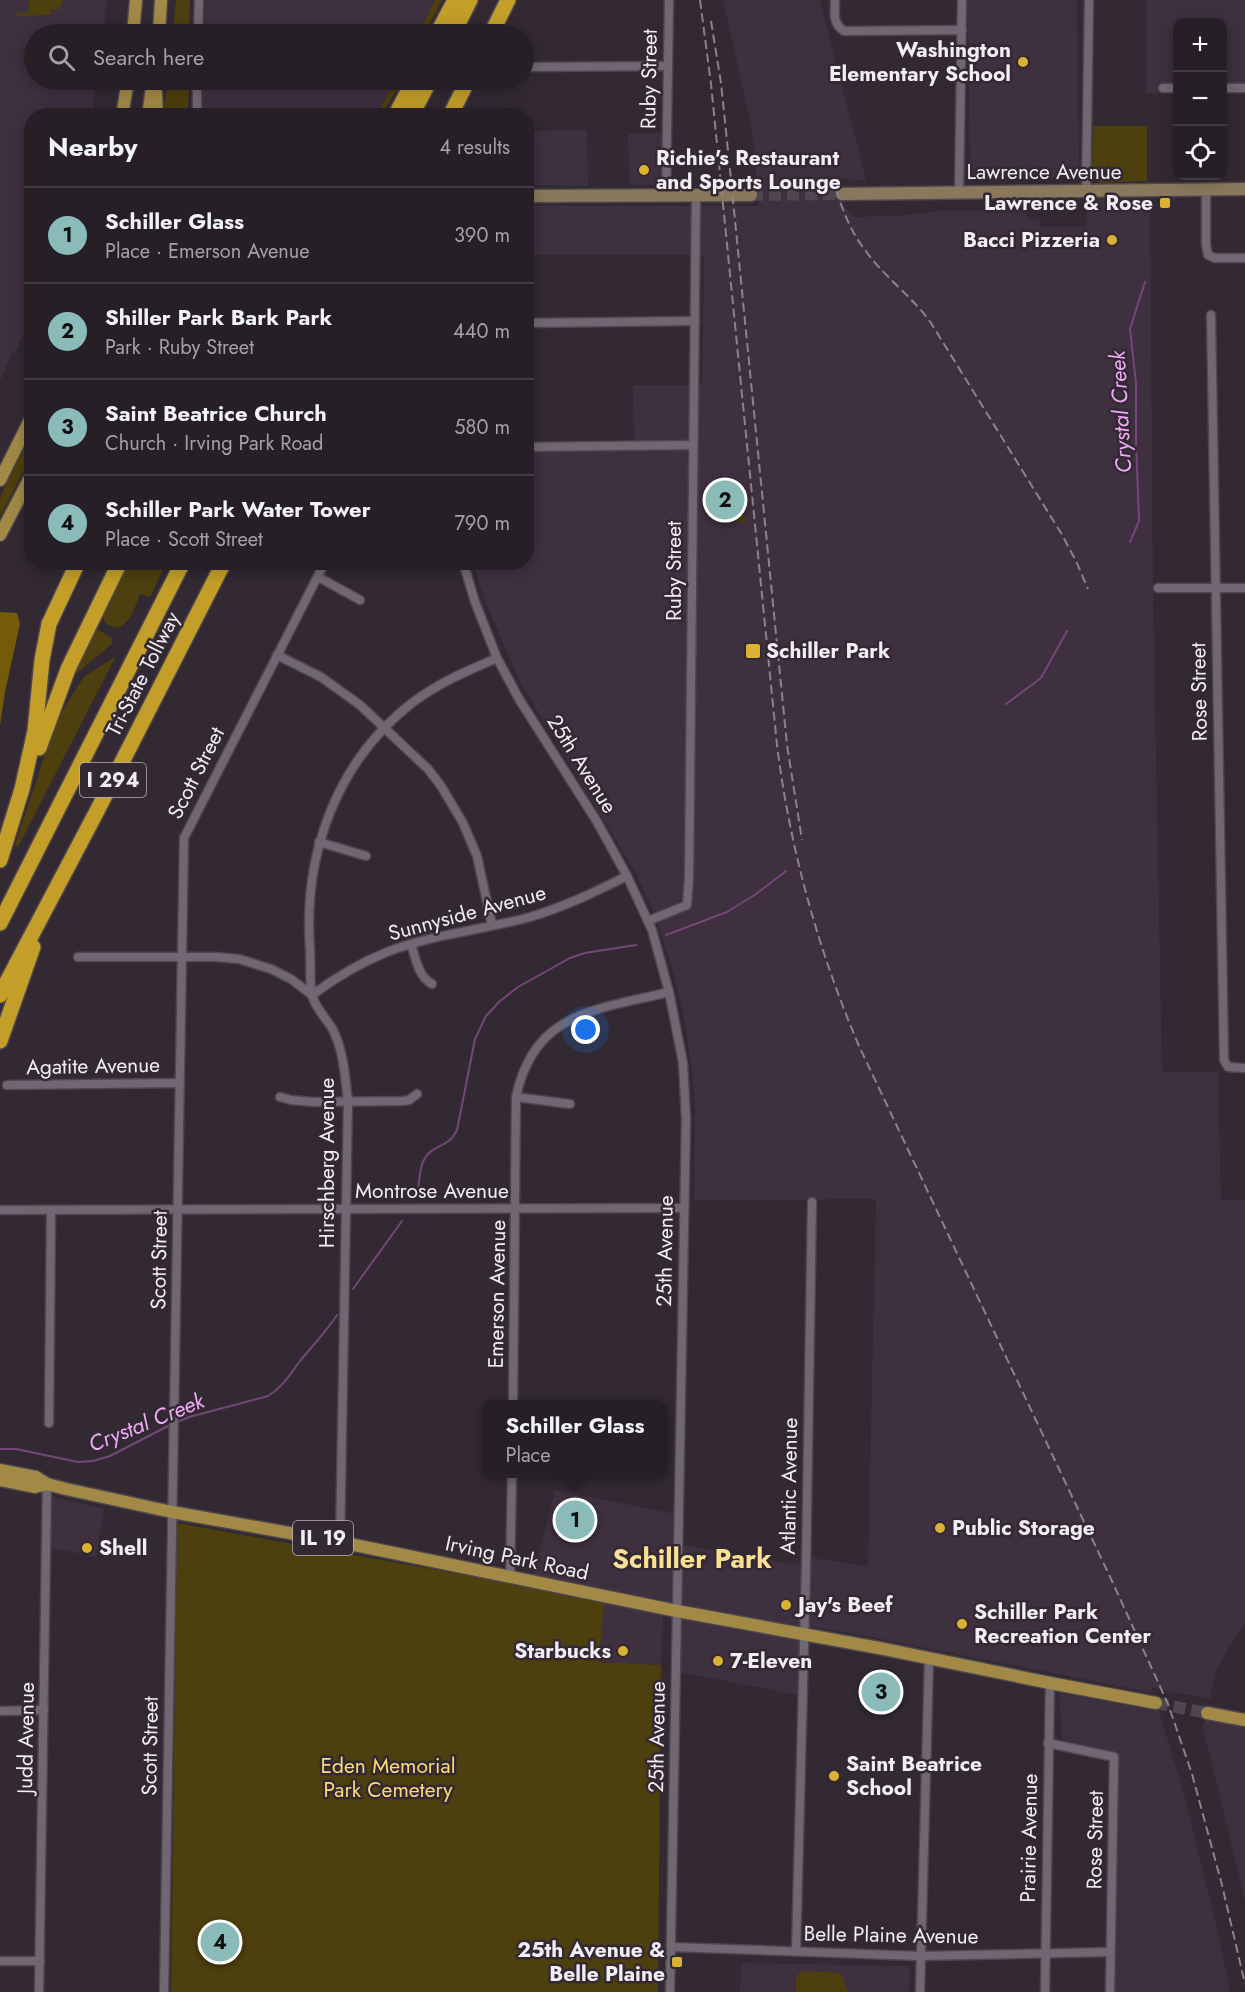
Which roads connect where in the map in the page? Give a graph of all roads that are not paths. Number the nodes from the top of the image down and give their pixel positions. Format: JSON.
{"nodes":[{"id":1,"x":136,"y":0,"type":"edge"},
{"id":2,"x":161,"y":0,"type":"edge"},
{"id":3,"x":199,"y":0,"type":"edge"},
{"id":4,"x":455,"y":0,"type":"edge"},
{"id":5,"x":470,"y":0,"type":"edge"},
{"id":6,"x":508,"y":0,"type":"edge"},
{"id":7,"x":669,"y":0,"type":"edge"},
{"id":8,"x":835,"y":0,"type":"edge"},
{"id":9,"x":962,"y":0,"type":"edge"},
{"id":10,"x":1089,"y":0,"type":"edge"},
{"id":11,"x":134,"y":24,"type":"edge"},
{"id":12,"x":160,"y":24,"type":"edge"},
{"id":13,"x":198,"y":24,"type":"edge"},
{"id":14,"x":442,"y":24,"type":"edge"},
{"id":15,"x":458,"y":24,"type":"edge"},
{"id":16,"x":496,"y":24,"type":"edge"},
{"id":17,"x":962,"y":30,"type":"junction"},
{"id":18,"x":668,"y":66,"type":"junction"},
{"id":19,"x":534,"y":67,"type":"edge"},
{"id":20,"x":1163,"y":88,"type":"dead end"},
{"id":21,"x":1173,"y":88,"type":"edge"},
{"id":22,"x":1227,"y":88,"type":"edge"},
{"id":23,"x":1245,"y":88,"type":"edge"},
{"id":24,"x":126,"y":90,"type":"edge"},
{"id":25,"x":152,"y":90,"type":"edge"},
{"id":26,"x":155,"y":90,"type":"edge"},
{"id":27,"x":197,"y":90,"type":"edge"},
{"id":28,"x":409,"y":90,"type":"edge"},
{"id":29,"x":425,"y":90,"type":"edge"},
{"id":30,"x":463,"y":90,"type":"edge"},
{"id":31,"x":123,"y":108,"type":"edge"},
{"id":32,"x":149,"y":108,"type":"edge"},
{"id":33,"x":156,"y":108,"type":"edge"},
{"id":34,"x":196,"y":108,"type":"edge"},
{"id":35,"x":399,"y":108,"type":"edge"},
{"id":36,"x":415,"y":108,"type":"edge"},
{"id":37,"x":454,"y":108,"type":"edge"},
{"id":38,"x":1245,"y":189,"type":"edge"},
{"id":39,"x":1206,"y":190,"type":"junction"},
{"id":40,"x":959,"y":192,"type":"junction"},
{"id":41,"x":1086,"y":192,"type":"junction"},
{"id":42,"x":842,"y":194,"type":"tunnel mouth"},
{"id":43,"x":666,"y":195,"type":"junction"},
{"id":44,"x":696,"y":195,"type":"junction"},
{"id":45,"x":751,"y":195,"type":"tunnel mouth"},
{"id":46,"x":534,"y":196,"type":"edge"},
{"id":47,"x":1245,"y":258,"type":"edge"},
{"id":48,"x":1211,"y":315,"type":"dead end"},
{"id":49,"x":695,"y":321,"type":"junction"},
{"id":50,"x":534,"y":323,"type":"edge"},
{"id":51,"x":24,"y":432,"type":"edge"},
{"id":52,"x":693,"y":445,"type":"junction"},
{"id":53,"x":534,"y":447,"type":"edge"},
{"id":54,"x":0,"y":480,"type":"edge"},
{"id":55,"x":24,"y":489,"type":"edge"},
{"id":56,"x":0,"y":535,"type":"edge"},
{"id":57,"x":74,"y":570,"type":"edge"},
{"id":58,"x":116,"y":570,"type":"edge"},
{"id":59,"x":179,"y":570,"type":"edge"},
{"id":60,"x":220,"y":570,"type":"edge"},
{"id":61,"x":321,"y":570,"type":"edge"},
{"id":62,"x":465,"y":570,"type":"edge"},
{"id":63,"x":318,"y":577,"type":"junction"},
{"id":64,"x":1158,"y":588,"type":"dead end"},
{"id":65,"x":1215,"y":588,"type":"junction"},
{"id":66,"x":1245,"y":588,"type":"edge"},
{"id":67,"x":360,"y":600,"type":"dead end"},
{"id":68,"x":277,"y":655,"type":"junction"},
{"id":69,"x":496,"y":658,"type":"junction"},
{"id":70,"x":385,"y":728,"type":"junction"},
{"id":71,"x":319,"y":842,"type":"junction"},
{"id":72,"x":2,"y":853,"type":"edge"},
{"id":73,"x":366,"y":856,"type":"dead end"},
{"id":74,"x":627,"y":876,"type":"junction"},
{"id":75,"x":49,"y":901,"type":"junction"},
{"id":76,"x":648,"y":921,"type":"junction"},
{"id":77,"x":0,"y":923,"type":"edge"},
{"id":78,"x":492,"y":925,"type":"junction"},
{"id":79,"x":411,"y":944,"type":"junction"},
{"id":80,"x":78,"y":957,"type":"dead end"},
{"id":81,"x":182,"y":957,"type":"junction"},
{"id":82,"x":432,"y":984,"type":"dead end"},
{"id":83,"x":669,"y":992,"type":"junction"},
{"id":84,"x":0,"y":995,"type":"edge"},
{"id":85,"x":312,"y":995,"type":"junction"},
{"id":86,"x":0,"y":1041,"type":"edge"},
{"id":87,"x":1245,"y":1068,"type":"edge"},
{"id":88,"x":180,"y":1083,"type":"junction"},
{"id":89,"x":7,"y":1085,"type":"dead end"},
{"id":90,"x":417,"y":1094,"type":"dead end"},
{"id":91,"x":516,"y":1096,"type":"junction"},
{"id":92,"x":280,"y":1097,"type":"dead end"},
{"id":93,"x":348,"y":1101,"type":"junction"},
{"id":94,"x":570,"y":1104,"type":"dead end"},
{"id":95,"x":812,"y":1202,"type":"dead end"},
{"id":96,"x":684,"y":1208,"type":"junction"},
{"id":97,"x":346,"y":1209,"type":"junction"},
{"id":98,"x":516,"y":1209,"type":"junction"},
{"id":99,"x":0,"y":1210,"type":"edge"},
{"id":100,"x":51,"y":1210,"type":"junction"},
{"id":101,"x":177,"y":1210,"type":"junction"},
{"id":102,"x":513,"y":1400,"type":"edge"},
{"id":103,"x":49,"y":1423,"type":"dead end"},
{"id":104,"x":0,"y":1470,"type":"edge"},
{"id":105,"x":512,"y":1478,"type":"edge"},
{"id":106,"x":0,"y":1480,"type":"edge"},
{"id":107,"x":47,"y":1484,"type":"junction"},
{"id":108,"x":172,"y":1512,"type":"junction"},
{"id":109,"x":340,"y":1542,"type":"junction"},
{"id":110,"x":510,"y":1576,"type":"junction"},
{"id":111,"x":676,"y":1611,"type":"junction"},
{"id":112,"x":804,"y":1634,"type":"junction"},
{"id":113,"x":928,"y":1659,"type":"junction"},
{"id":114,"x":1050,"y":1683,"type":"junction"},
{"id":115,"x":1156,"y":1702,"type":"tunnel mouth"},
{"id":116,"x":44,"y":1710,"type":"junction"},
{"id":117,"x":0,"y":1711,"type":"edge"},
{"id":118,"x":1207,"y":1713,"type":"tunnel mouth"},
{"id":119,"x":1245,"y":1720,"type":"edge"},
{"id":120,"x":1048,"y":1743,"type":"junction"},
{"id":121,"x":671,"y":1947,"type":"junction"},
{"id":122,"x":796,"y":1951,"type":"junction"},
{"id":123,"x":1110,"y":1952,"type":"junction"},
{"id":124,"x":1046,"y":1953,"type":"junction"},
{"id":125,"x":920,"y":1956,"type":"junction"},
{"id":126,"x":0,"y":1961,"type":"edge"},
{"id":127,"x":40,"y":1961,"type":"junction"},
{"id":128,"x":39,"y":1992,"type":"edge"},
{"id":129,"x":164,"y":1992,"type":"edge"},
{"id":130,"x":670,"y":1992,"type":"edge"},
{"id":131,"x":920,"y":1992,"type":"edge"},
{"id":132,"x":1045,"y":1992,"type":"edge"},
{"id":133,"x":1110,"y":1992,"type":"edge"}],
"edges":[{"from":1,"to":11,"type":"main road"},
{"from":2,"to":12,"type":"main road"},
{"from":3,"to":13,"type":"street"},
{"from":4,"to":14,"type":"highway"},
{"from":5,"to":15,"type":"highway"},
{"from":6,"to":16,"type":"highway"},
{"from":7,"to":18,"type":"street","name":"Ruby Street"},
{"from":8,"to":17,"type":"street"},
{"from":9,"to":17,"type":"street"},
{"from":10,"to":41,"type":"street"},
{"from":17,"to":40,"type":"street"},
{"from":18,"to":19,"type":"street"},
{"from":18,"to":43,"type":"street","name":"Ruby Street"},
{"from":20,"to":21,"type":"street"},
{"from":22,"to":23,"type":"street"},
{"from":24,"to":31,"type":"main road"},
{"from":25,"to":32,"type":"main road"},
{"from":26,"to":33,"type":"main road"},
{"from":27,"to":34,"type":"street"},
{"from":28,"to":35,"type":"highway"},
{"from":29,"to":36,"type":"highway"},
{"from":30,"to":37,"type":"highway"},
{"from":38,"to":39,"type":"main road","name":"Lawrence Avenue"},
{"from":39,"to":41,"type":"main road","name":"Lawrence Avenue"},
{"from":39,"to":47,"type":"street"},
{"from":40,"to":41,"type":"main road","name":"Lawrence Avenue"},
{"from":40,"to":42,"type":"main road","name":"Lawrence Avenue"},
{"from":43,"to":44,"type":"main road"},
{"from":43,"to":46,"type":"main road"},
{"from":44,"to":45,"type":"main road"},
{"from":44,"to":49,"type":"street","name":"Ruby Street"},
{"from":48,"to":65,"type":"street","name":"Rose Street"},
{"from":49,"to":50,"type":"street"},
{"from":49,"to":52,"type":"street","name":"Ruby Street"},
{"from":51,"to":54,"type":"main road"},
{"from":52,"to":53,"type":"street"},
{"from":52,"to":76,"type":"street","name":"Ruby Street"},
{"from":55,"to":56,"type":"main road"},
{"from":57,"to":72,"type":"highway"},
{"from":58,"to":72,"type":"highway"},
{"from":59,"to":77,"type":"highway","name":"Tri-State Tollway","number":"I 294"},
{"from":60,"to":75,"type":"highway","name":"Tri-State Tollway","number":"I 294"},
{"from":61,"to":63,"type":"street","name":"Scott Street"},
{"from":62,"to":69,"type":"street","name":"25th Avenue"},
{"from":63,"to":67,"type":"street"},
{"from":63,"to":68,"type":"street","name":"Scott Street"},
{"from":64,"to":65,"type":"street"},
{"from":65,"to":66,"type":"street"},
{"from":65,"to":87,"type":"street","name":"Rose Street"},
{"from":68,"to":70,"type":"street"},
{"from":68,"to":81,"type":"street","name":"Scott Street"},
{"from":69,"to":70,"type":"street","name":"Hirschberg Avenue"},
{"from":69,"to":74,"type":"street","name":"25th Avenue"},
{"from":70,"to":71,"type":"street","name":"Hirschberg Avenue"},
{"from":70,"to":78,"type":"street"},
{"from":71,"to":73,"type":"street"},
{"from":71,"to":85,"type":"street","name":"Hirschberg Avenue"},
{"from":74,"to":76,"type":"street","name":"25th Avenue"},
{"from":74,"to":78,"type":"street","name":"Sunnyside Avenue"},
{"from":75,"to":84,"type":"highway","name":"Tri-State Tollway","number":"I 294"},
{"from":75,"to":86,"type":"highway"},
{"from":76,"to":83,"type":"street","name":"25th Avenue"},
{"from":78,"to":79,"type":"street","name":"Sunnyside Avenue"},
{"from":79,"to":82,"type":"street"},
{"from":79,"to":85,"type":"street","name":"Sunnyside Avenue"},
{"from":80,"to":81,"type":"street"},
{"from":81,"to":85,"type":"street"},
{"from":81,"to":88,"type":"street","name":"Scott Street"},
{"from":83,"to":91,"type":"street","name":"Emerson Avenue"},
{"from":83,"to":96,"type":"street","name":"25th Avenue"},
{"from":85,"to":93,"type":"street","name":"Hirschberg Avenue"},
{"from":88,"to":89,"type":"street","name":"Agatite Avenue"},
{"from":88,"to":101,"type":"street","name":"Scott Street"},
{"from":90,"to":93,"type":"street"},
{"from":91,"to":94,"type":"street"},
{"from":91,"to":98,"type":"street","name":"Emerson Avenue"},
{"from":92,"to":93,"type":"street"},
{"from":93,"to":97,"type":"street","name":"Hirschberg Avenue"},
{"from":95,"to":112,"type":"street","name":"Atlantic Avenue"},
{"from":96,"to":98,"type":"street","name":"Montrose Avenue"},
{"from":96,"to":111,"type":"street","name":"25th Avenue"},
{"from":97,"to":98,"type":"street","name":"Montrose Avenue"},
{"from":97,"to":101,"type":"street","name":"Montrose Avenue"},
{"from":97,"to":109,"type":"street","name":"Hirschberg Avenue"},
{"from":98,"to":102,"type":"street","name":"Emerson Avenue"},
{"from":99,"to":100,"type":"street","name":"Montrose Avenue"},
{"from":100,"to":101,"type":"street","name":"Montrose Avenue"},
{"from":100,"to":103,"type":"street"},
{"from":101,"to":108,"type":"street","name":"Scott Street"},
{"from":104,"to":107,"type":"main road","name":"Irving Park Road","number":"IL 19"},
{"from":105,"to":110,"type":"street"},
{"from":106,"to":107,"type":"main road","name":"Irving Park Road","number":"IL 19"},
{"from":107,"to":108,"type":"main road","name":"Irving Park Road","number":"IL 19"},
{"from":107,"to":116,"type":"street","name":"Judd Avenue"},
{"from":108,"to":109,"type":"main road","name":"Irving Park Road","number":"IL 19"},
{"from":108,"to":129,"type":"street","name":"Scott Street"},
{"from":109,"to":110,"type":"main road","name":"Irving Park Road","number":"IL 19"},
{"from":110,"to":111,"type":"main road","name":"Irving Park Road","number":"IL 19"},
{"from":111,"to":112,"type":"main road","name":"Irving Park Road","number":"IL 19"},
{"from":111,"to":121,"type":"street","name":"25th Avenue"},
{"from":112,"to":113,"type":"main road","name":"Irving Park Road","number":"IL 19"},
{"from":112,"to":122,"type":"street","name":"Atlantic Avenue"},
{"from":113,"to":114,"type":"main road","name":"Irving Park Road","number":"IL 19"},
{"from":113,"to":125,"type":"street"},
{"from":114,"to":115,"type":"main road","name":"Irving Park Road","number":"IL 19"},
{"from":114,"to":120,"type":"street","name":"Prairie Avenue"},
{"from":116,"to":117,"type":"street"},
{"from":116,"to":127,"type":"street","name":"Judd Avenue"},
{"from":118,"to":119,"type":"main road"},
{"from":120,"to":123,"type":"street","name":"Rose Street"},
{"from":120,"to":124,"type":"street","name":"Prairie Avenue"},
{"from":121,"to":122,"type":"street","name":"Belle Plaine Avenue"},
{"from":121,"to":130,"type":"street","name":"25th Avenue"},
{"from":122,"to":125,"type":"street","name":"Belle Plaine Avenue"},
{"from":123,"to":124,"type":"street","name":"Belle Plaine Avenue"},
{"from":123,"to":133,"type":"street","name":"Rose Street"},
{"from":124,"to":125,"type":"street","name":"Belle Plaine Avenue"},
{"from":124,"to":132,"type":"street","name":"Prairie Avenue"},
{"from":125,"to":131,"type":"street"},
{"from":126,"to":127,"type":"street"},
{"from":127,"to":128,"type":"street","name":"Judd Avenue"}]}
